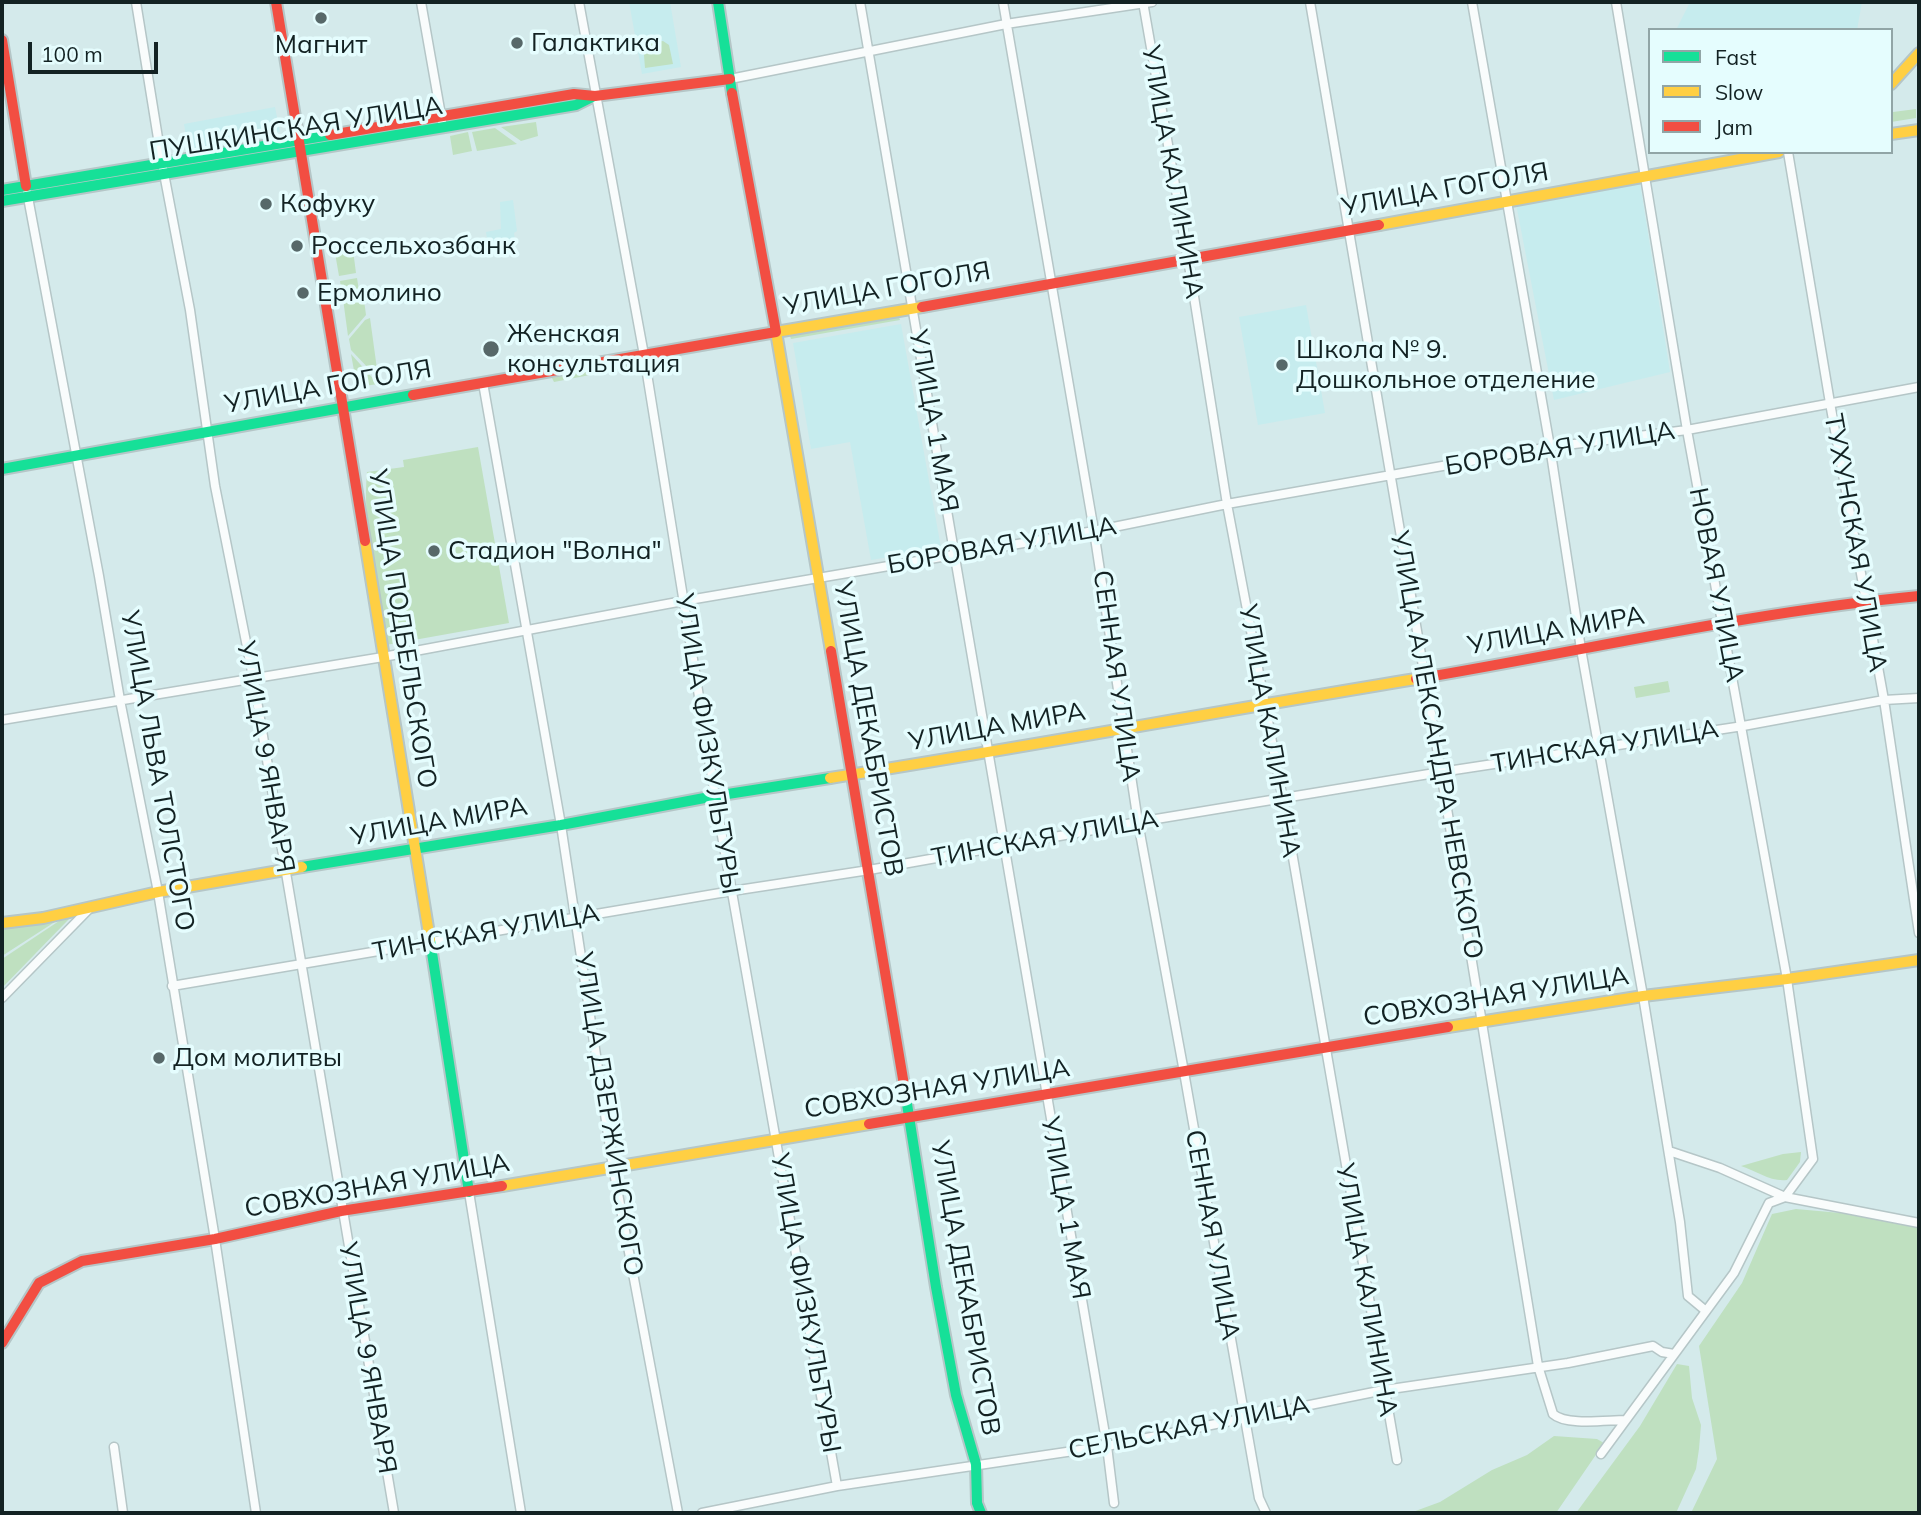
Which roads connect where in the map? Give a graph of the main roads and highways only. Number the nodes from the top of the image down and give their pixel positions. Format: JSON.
{"nodes":[{"id":1,"x":276,"y":2,"type":"edge"},
{"id":2,"x":718,"y":2,"type":"edge"},
{"id":3,"x":2,"y":40,"type":"edge"},
{"id":4,"x":1919,"y":53,"type":"edge"},
{"id":5,"x":730,"y":79,"type":"junction"},
{"id":6,"x":1893,"y":82,"type":"edge"},
{"id":7,"x":1919,"y":130,"type":"edge"},
{"id":8,"x":1893,"y":134,"type":"edge"},
{"id":9,"x":300,"y":146,"type":"junction"},
{"id":10,"x":1768,"y":154,"type":"edge"},
{"id":11,"x":2,"y":190,"type":"edge"},
{"id":12,"x":27,"y":191,"type":"junction"},
{"id":13,"x":2,"y":201,"type":"edge"},
{"id":14,"x":776,"y":331,"type":"junction"},
{"id":15,"x":344,"y":408,"type":"junction"},
{"id":16,"x":2,"y":469,"type":"edge"},
{"id":17,"x":1919,"y":597,"type":"edge"},
{"id":18,"x":852,"y":775,"type":"junction"},
{"id":19,"x":415,"y":847,"type":"junction"},
{"id":20,"x":2,"y":923,"type":"edge"},
{"id":21,"x":1919,"y":960,"type":"edge"},
{"id":22,"x":911,"y":1116,"type":"junction"},
{"id":23,"x":469,"y":1192,"type":"junction"},
{"id":24,"x":2,"y":1344,"type":"edge"},
{"id":25,"x":981,"y":1513,"type":"edge"}],
"edges":[{"from":1,"to":9,"type":"main road","name":"УЛИЦА ПОДБЕЛЬСКОГО"},
{"from":2,"to":5,"type":"main road","name":"УЛИЦА ДЕКАБРИСТОВ"},
{"from":3,"to":12,"type":"main road","name":"УЛИЦА ЛЬВА ТОЛСТОГО"},
{"from":4,"to":6,"type":"main road"},
{"from":5,"to":9,"type":"main road","name":"ПУШКИНСКАЯ УЛИЦА"},
{"from":5,"to":14,"type":"main road","name":"УЛИЦА ДЕКАБРИСТОВ"},
{"from":7,"to":8,"type":"main road"},
{"from":9,"to":12,"type":"main road","name":"ПУШКИНСКАЯ УЛИЦА"},
{"from":9,"to":15,"type":"main road","name":"УЛИЦА ПОДБЕЛЬСКОГО"},
{"from":10,"to":14,"type":"main road","name":"УЛИЦА ГОГОЛЯ"},
{"from":11,"to":12,"type":"main road","name":"ПУШКИНСКАЯ УЛИЦА"},
{"from":12,"to":13,"type":"main road","name":"ПУШКИНСКАЯ УЛИЦА"},
{"from":14,"to":15,"type":"main road","name":"УЛИЦА ГОГОЛЯ"},
{"from":14,"to":18,"type":"main road","name":"УЛИЦА ДЕКАБРИСТОВ"},
{"from":15,"to":16,"type":"main road","name":"УЛИЦА ГОГОЛЯ"},
{"from":15,"to":19,"type":"main road","name":"УЛИЦА ПОДБЕЛЬСКОГО"},
{"from":17,"to":18,"type":"main road","name":"УЛИЦА МИРА"},
{"from":18,"to":19,"type":"main road","name":"УЛИЦА МИРА"},
{"from":18,"to":22,"type":"main road","name":"УЛИЦА ДЕКАБРИСТОВ"},
{"from":19,"to":20,"type":"main road","name":"УЛИЦА МИРА"},
{"from":19,"to":23,"type":"main road","name":"УЛИЦА ПОДБЕЛЬСКОГО"},
{"from":21,"to":22,"type":"main road","name":"СОВХОЗНАЯ УЛИЦА"},
{"from":22,"to":23,"type":"main road","name":"СОВХОЗНАЯ УЛИЦА"},
{"from":22,"to":25,"type":"main road","name":"УЛИЦА ДЕКАБРИСТОВ"},
{"from":23,"to":24,"type":"main road","name":"СОВХОЗНАЯ УЛИЦА"}]}
